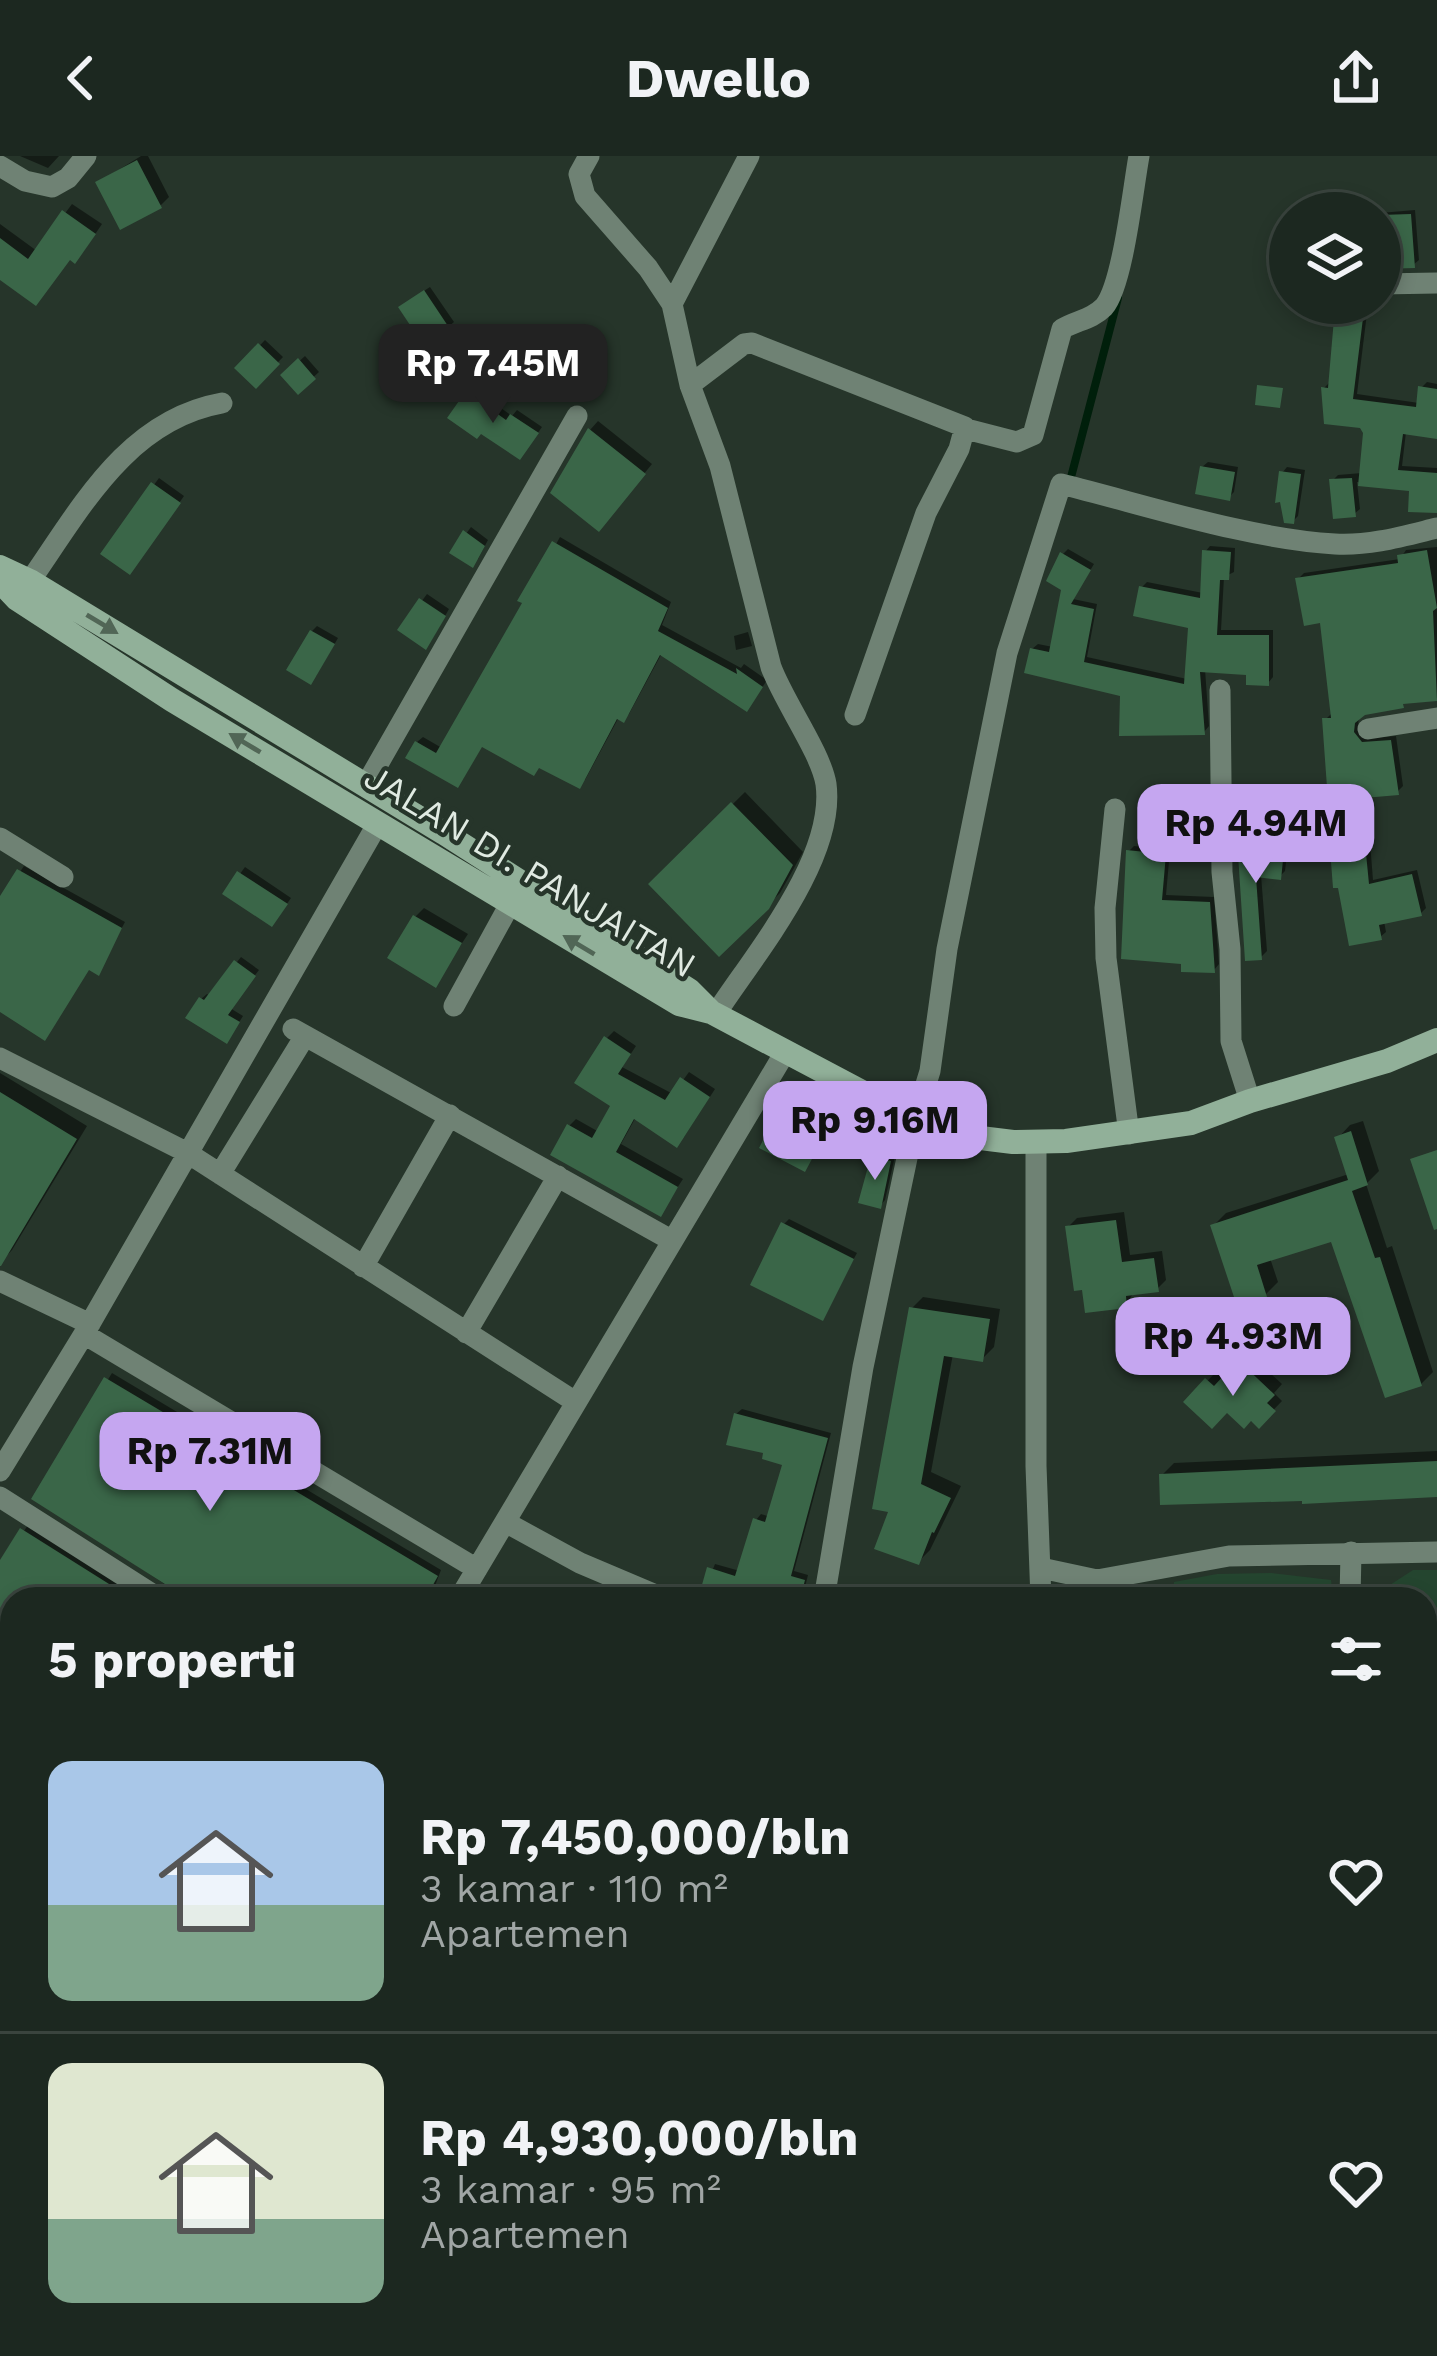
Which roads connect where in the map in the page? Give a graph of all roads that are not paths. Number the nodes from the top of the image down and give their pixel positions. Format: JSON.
{"nodes":[{"id":1,"x":86,"y":156,"type":"edge"},
{"id":2,"x":590,"y":156,"type":"edge"},
{"id":3,"x":749,"y":156,"type":"edge"},
{"id":4,"x":1139,"y":156,"type":"edge"},
{"id":5,"x":0,"y":166,"type":"edge"},
{"id":6,"x":1437,"y":283,"type":"edge"},
{"id":7,"x":1401,"y":284,"type":"edge"},
{"id":8,"x":672,"y":304,"type":"junction"},
{"id":9,"x":690,"y":385,"type":"junction"},
{"id":10,"x":222,"y":403,"type":"dead end"},
{"id":11,"x":577,"y":416,"type":"dead end"},
{"id":12,"x":966,"y":429,"type":"junction"},
{"id":13,"x":1437,"y":528,"type":"edge"},
{"id":14,"x":0,"y":567,"type":"edge"},
{"id":15,"x":0,"y":581,"type":"edge"},
{"id":16,"x":30,"y":581,"type":"junction"},
{"id":17,"x":1220,"y":691,"type":"dead end"},
{"id":18,"x":855,"y":715,"type":"dead end"},
{"id":19,"x":1437,"y":718,"type":"edge"},
{"id":20,"x":1368,"y":729,"type":"dead end"},
{"id":21,"x":366,"y":785,"type":"junction"},
{"id":22,"x":1114,"y":809,"type":"dead end"},
{"id":23,"x":378,"y":823,"type":"junction"},
{"id":24,"x":0,"y":838,"type":"edge"},
{"id":25,"x":63,"y":877,"type":"dead end"},
{"id":26,"x":510,"y":904,"type":"junction"},
{"id":27,"x":454,"y":1006,"type":"dead end"},
{"id":28,"x":713,"y":1013,"type":"junction"},
{"id":29,"x":1437,"y":1040,"type":"edge"},
{"id":30,"x":784,"y":1054,"type":"junction"},
{"id":31,"x":0,"y":1058,"type":"edge"},
{"id":32,"x":1250,"y":1101,"type":"junction"},
{"id":33,"x":450,"y":1115,"type":"junction"},
{"id":34,"x":914,"y":1120,"type":"junction"},
{"id":35,"x":1130,"y":1134,"type":"junction"},
{"id":36,"x":1036,"y":1142,"type":"junction"},
{"id":37,"x":186,"y":1152,"type":"junction"},
{"id":38,"x":220,"y":1174,"type":"junction"},
{"id":39,"x":558,"y":1176,"type":"junction"},
{"id":40,"x":671,"y":1240,"type":"junction"},
{"id":41,"x":364,"y":1267,"type":"junction"},
{"id":42,"x":0,"y":1281,"type":"edge"},
{"id":43,"x":87,"y":1329,"type":"junction"},
{"id":44,"x":466,"y":1334,"type":"junction"},
{"id":45,"x":574,"y":1401,"type":"junction"},
{"id":46,"x":0,"y":1471,"type":"edge"},
{"id":47,"x":0,"y":1497,"type":"edge"},
{"id":48,"x":505,"y":1522,"type":"junction"},
{"id":49,"x":1352,"y":1552,"type":"junction"},
{"id":50,"x":1437,"y":1552,"type":"edge"},
{"id":51,"x":1041,"y":1568,"type":"junction"},
{"id":52,"x":477,"y":1569,"type":"junction"},
{"id":53,"x":1097,"y":1580,"type":"junction"},
{"id":54,"x":128,"y":1587,"type":"edge"},
{"id":55,"x":466,"y":1587,"type":"edge"},
{"id":56,"x":637,"y":1587,"type":"edge"},
{"id":57,"x":826,"y":1587,"type":"edge"},
{"id":58,"x":1040,"y":1587,"type":"edge"},
{"id":59,"x":1111,"y":1587,"type":"edge"},
{"id":60,"x":1351,"y":1587,"type":"edge"}],
"edges":[{"from":1,"to":5,"type":"street"},
{"from":2,"to":8,"type":"street"},
{"from":3,"to":8,"type":"street"},
{"from":4,"to":12,"type":"street"},
{"from":6,"to":7,"type":"street"},
{"from":8,"to":9,"type":"street"},
{"from":9,"to":12,"type":"street"},
{"from":9,"to":28,"type":"street"},
{"from":10,"to":16,"type":"street"},
{"from":11,"to":21,"type":"street"},
{"from":12,"to":18,"type":"street"},
{"from":13,"to":34,"type":"street"},
{"from":14,"to":16,"type":"main road"},
{"from":23,"to":15,"type":"main road","name":"JALAN DI. PANJAITAN","one_way":true},
{"from":16,"to":21,"type":"main road","one_way":true},
{"from":17,"to":32,"type":"street"},
{"from":19,"to":20,"type":"street"},
{"from":21,"to":28,"type":"main road"},
{"from":22,"to":35,"type":"street"},
{"from":23,"to":26,"type":"main road","name":"JALAN DI. PANJAITAN"},
{"from":23,"to":37,"type":"street"},
{"from":24,"to":25,"type":"street"},
{"from":26,"to":27,"type":"street"},
{"from":28,"to":26,"type":"main road","name":"JALAN DI. PANJAITAN","one_way":true},
{"from":28,"to":30,"type":"main road","name":"JALAN DI. PANJAITAN"},
{"from":29,"to":32,"type":"main road","name":"JALAN DI. PANJAITAN"},
{"from":30,"to":34,"type":"main road","name":"JALAN DI. PANJAITAN"},
{"from":30,"to":40,"type":"street"},
{"from":31,"to":37,"type":"street"},
{"from":32,"to":35,"type":"main road","name":"JALAN DI. PANJAITAN"},
{"from":33,"to":38,"type":"street"},
{"from":33,"to":39,"type":"street"},
{"from":33,"to":41,"type":"street"},
{"from":34,"to":36,"type":"main road","name":"JALAN DI. PANJAITAN"},
{"from":34,"to":57,"type":"street"},
{"from":35,"to":36,"type":"main road","name":"JALAN DI. PANJAITAN"},
{"from":36,"to":51,"type":"street"},
{"from":37,"to":38,"type":"street"},
{"from":37,"to":43,"type":"street"},
{"from":38,"to":41,"type":"street"},
{"from":39,"to":40,"type":"street"},
{"from":39,"to":44,"type":"street"},
{"from":40,"to":45,"type":"street"},
{"from":41,"to":44,"type":"street"},
{"from":42,"to":43,"type":"street"},
{"from":43,"to":46,"type":"street"},
{"from":43,"to":52,"type":"street"},
{"from":44,"to":45,"type":"street"},
{"from":45,"to":48,"type":"street"},
{"from":47,"to":54,"type":"street"},
{"from":48,"to":52,"type":"street"},
{"from":48,"to":56,"type":"street"},
{"from":49,"to":50,"type":"street"},
{"from":49,"to":53,"type":"street"},
{"from":49,"to":60,"type":"street"},
{"from":51,"to":53,"type":"street"},
{"from":51,"to":58,"type":"street"},
{"from":52,"to":55,"type":"street"},
{"from":53,"to":59,"type":"street"}]}
